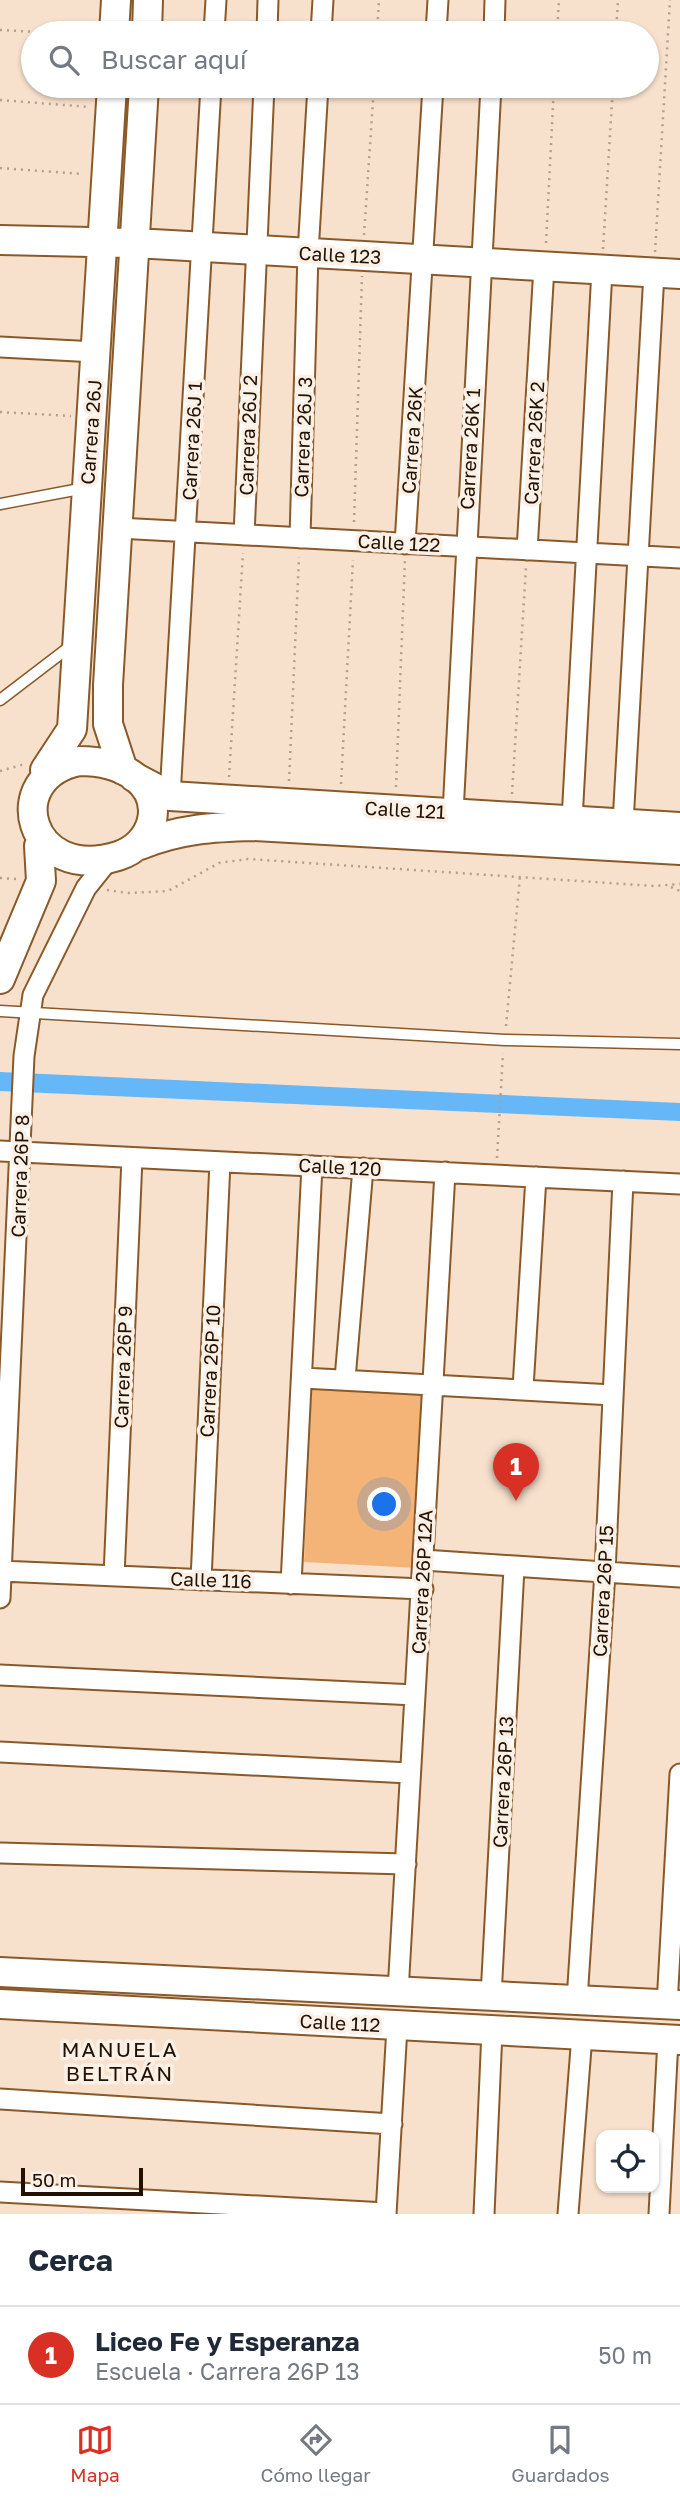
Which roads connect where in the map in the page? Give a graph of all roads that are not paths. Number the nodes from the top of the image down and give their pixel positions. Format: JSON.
{"nodes":[{"id":1,"x":116,"y":0,"type":"edge"},
{"id":2,"x":148,"y":0,"type":"edge"},
{"id":3,"x":216,"y":0,"type":"edge"},
{"id":4,"x":268,"y":0,"type":"edge"},
{"id":5,"x":323,"y":0,"type":"edge"},
{"id":6,"x":438,"y":0,"type":"edge"},
{"id":7,"x":495,"y":0,"type":"edge"},
{"id":8,"x":115,"y":21,"type":"edge"},
{"id":9,"x":147,"y":21,"type":"edge"},
{"id":10,"x":215,"y":21,"type":"edge"},
{"id":11,"x":267,"y":21,"type":"edge"},
{"id":12,"x":322,"y":21,"type":"edge"},
{"id":13,"x":437,"y":21,"type":"edge"},
{"id":14,"x":494,"y":21,"type":"edge"},
{"id":15,"x":104,"y":98,"type":"edge"},
{"id":16,"x":143,"y":98,"type":"edge"},
{"id":17,"x":210,"y":98,"type":"edge"},
{"id":18,"x":263,"y":98,"type":"edge"},
{"id":19,"x":317,"y":98,"type":"edge"},
{"id":20,"x":432,"y":98,"type":"edge"},
{"id":21,"x":490,"y":98,"type":"edge"},
{"id":22,"x":106,"y":206,"type":"junction"},
{"id":23,"x":138,"y":206,"type":"junction"},
{"id":24,"x":0,"y":240,"type":"edge"},
{"id":25,"x":61,"y":240,"type":"junction"},
{"id":26,"x":103,"y":242,"type":"junction"},
{"id":27,"x":135,"y":243,"type":"junction"},
{"id":28,"x":174,"y":246,"type":"junction"},
{"id":29,"x":203,"y":247,"type":"junction"},
{"id":30,"x":256,"y":250,"type":"junction"},
{"id":31,"x":308,"y":253,"type":"junction"},
{"id":32,"x":423,"y":260,"type":"junction"},
{"id":33,"x":481,"y":263,"type":"junction"},
{"id":34,"x":544,"y":267,"type":"junction"},
{"id":35,"x":602,"y":270,"type":"junction"},
{"id":36,"x":667,"y":274,"type":"edge"},
{"id":37,"x":101,"y":281,"type":"junction"},
{"id":38,"x":132,"y":283,"type":"junction"},
{"id":39,"x":0,"y":347,"type":"edge"},
{"id":40,"x":96,"y":352,"type":"junction"},
{"id":41,"x":87,"y":488,"type":"junction"},
{"id":42,"x":0,"y":505,"type":"edge"},
{"id":43,"x":118,"y":528,"type":"junction"},
{"id":44,"x":187,"y":532,"type":"junction"},
{"id":45,"x":244,"y":535,"type":"junction"},
{"id":46,"x":300,"y":538,"type":"junction"},
{"id":47,"x":405,"y":544,"type":"junction"},
{"id":48,"x":465,"y":547,"type":"junction"},
{"id":49,"x":527,"y":550,"type":"junction"},
{"id":50,"x":585,"y":553,"type":"junction"},
{"id":51,"x":637,"y":556,"type":"junction"},
{"id":52,"x":680,"y":558,"type":"edge"},
{"id":53,"x":78,"y":642,"type":"junction"},
{"id":54,"x":0,"y":700,"type":"edge"},
{"id":55,"x":129,"y":773,"type":"junction"},
{"id":56,"x":28,"y":778,"type":"junction"},
{"id":57,"x":170,"y":796,"type":"junction"},
{"id":58,"x":453,"y":813,"type":"junction"},
{"id":59,"x":572,"y":820,"type":"junction"},
{"id":60,"x":623,"y":823,"type":"junction"},
{"id":61,"x":680,"y":827,"type":"edge"},
{"id":62,"x":26,"y":836,"type":"junction"},
{"id":63,"x":140,"y":845,"type":"junction"},
{"id":64,"x":680,"y":850,"type":"edge"},
{"id":65,"x":110,"y":858,"type":"junction"},
{"id":66,"x":0,"y":979,"type":"edge"},
{"id":67,"x":0,"y":1011,"type":"edge"},
{"id":68,"x":31,"y":1012,"type":"junction"},
{"id":69,"x":680,"y":1044,"type":"edge"},
{"id":70,"x":0,"y":1151,"type":"edge"},
{"id":71,"x":22,"y":1152,"type":"junction"},
{"id":72,"x":132,"y":1158,"type":"junction"},
{"id":73,"x":220,"y":1162,"type":"junction"},
{"id":74,"x":312,"y":1166,"type":"junction"},
{"id":75,"x":363,"y":1168,"type":"junction"},
{"id":76,"x":445,"y":1172,"type":"junction"},
{"id":77,"x":536,"y":1177,"type":"junction"},
{"id":78,"x":624,"y":1181,"type":"junction"},
{"id":79,"x":680,"y":1184,"type":"edge"},
{"id":80,"x":303,"y":1378,"type":"junction"},
{"id":81,"x":345,"y":1379,"type":"junction"},
{"id":82,"x":433,"y":1385,"type":"junction"},
{"id":83,"x":523,"y":1388,"type":"junction"},
{"id":84,"x":613,"y":1395,"type":"junction"},
{"id":85,"x":423,"y":1560,"type":"junction"},
{"id":86,"x":514,"y":1568,"type":"junction"},
{"id":87,"x":1,"y":1571,"type":"edge"},
{"id":88,"x":605,"y":1572,"type":"junction"},
{"id":89,"x":114,"y":1576,"type":"junction"},
{"id":90,"x":680,"y":1577,"type":"edge"},
{"id":91,"x":201,"y":1580,"type":"junction"},
{"id":92,"x":291,"y":1584,"type":"junction"},
{"id":93,"x":423,"y":1589,"type":"junction"},
{"id":94,"x":0,"y":1598,"type":"edge"},
{"id":95,"x":0,"y":1675,"type":"edge"},
{"id":96,"x":415,"y":1695,"type":"junction"},
{"id":97,"x":0,"y":1752,"type":"edge"},
{"id":98,"x":409,"y":1773,"type":"junction"},
{"id":99,"x":680,"y":1774,"type":"edge"},
{"id":100,"x":0,"y":1853,"type":"edge"},
{"id":101,"x":406,"y":1864,"type":"junction"},
{"id":102,"x":0,"y":1972,"type":"edge"},
{"id":103,"x":398,"y":1992,"type":"junction"},
{"id":104,"x":491,"y":1996,"type":"junction"},
{"id":105,"x":577,"y":2000,"type":"junction"},
{"id":106,"x":0,"y":2004,"type":"edge"},
{"id":107,"x":674,"y":2005,"type":"edge"},
{"id":108,"x":397,"y":2026,"type":"junction"},
{"id":109,"x":492,"y":2031,"type":"junction"},
{"id":110,"x":582,"y":2035,"type":"junction"},
{"id":111,"x":674,"y":2039,"type":"edge"},
{"id":112,"x":0,"y":2099,"type":"edge"},
{"id":113,"x":392,"y":2124,"type":"junction"},
{"id":114,"x":0,"y":2192,"type":"edge"},
{"id":115,"x":386,"y":2214,"type":"edge"},
{"id":116,"x":484,"y":2214,"type":"edge"},
{"id":117,"x":568,"y":2214,"type":"edge"},
{"id":118,"x":659,"y":2214,"type":"edge"}],
"edges":[{"from":1,"to":8,"type":"street"},
{"from":2,"to":9,"type":"street"},
{"from":3,"to":10,"type":"street"},
{"from":4,"to":11,"type":"street"},
{"from":5,"to":12,"type":"street"},
{"from":6,"to":13,"type":"street"},
{"from":7,"to":14,"type":"street"},
{"from":15,"to":22,"type":"street","name":"Carrera 26J"},
{"from":16,"to":23,"type":"street","name":"Carrera 26J"},
{"from":17,"to":29,"type":"street","name":"Carrera 26J 1"},
{"from":18,"to":30,"type":"street","name":"Carrera 26J 2"},
{"from":19,"to":31,"type":"street","name":"Carrera 26J 3"},
{"from":20,"to":32,"type":"street","name":"Carrera 26K"},
{"from":21,"to":33,"type":"street","name":"Carrera 26K 1"},
{"from":22,"to":25,"type":"street"},
{"from":22,"to":26,"type":"street","name":"Carrera 26J"},
{"from":23,"to":27,"type":"street","name":"Carrera 26J"},
{"from":23,"to":28,"type":"street"},
{"from":24,"to":25,"type":"street","name":"Calle 123"},
{"from":25,"to":26,"type":"street","name":"Calle 123"},
{"from":25,"to":37,"type":"street"},
{"from":26,"to":27,"type":"street","name":"Calle 123"},
{"from":26,"to":37,"type":"street","name":"Carrera 26J"},
{"from":27,"to":28,"type":"street","name":"Calle 123"},
{"from":27,"to":38,"type":"street","name":"Carrera 26J"},
{"from":28,"to":29,"type":"street","name":"Calle 123"},
{"from":28,"to":38,"type":"street"},
{"from":29,"to":30,"type":"street","name":"Calle 123"},
{"from":29,"to":44,"type":"street","name":"Carrera 26J 1"},
{"from":30,"to":31,"type":"street","name":"Calle 123"},
{"from":30,"to":45,"type":"street","name":"Carrera 26J 2"},
{"from":31,"to":32,"type":"street","name":"Calle 123"},
{"from":31,"to":46,"type":"street","name":"Carrera 26J 3"},
{"from":32,"to":33,"type":"street","name":"Calle 123"},
{"from":32,"to":47,"type":"street","name":"Carrera 26K"},
{"from":33,"to":34,"type":"street","name":"Calle 123"},
{"from":33,"to":48,"type":"street","name":"Carrera 26K 1"},
{"from":34,"to":35,"type":"street","name":"Calle 123"},
{"from":34,"to":49,"type":"street","name":"Carrera 26K 2"},
{"from":35,"to":36,"type":"street","name":"Calle 123"},
{"from":35,"to":50,"type":"street"},
{"from":36,"to":51,"type":"street"},
{"from":37,"to":40,"type":"street","name":"Carrera 26J"},
{"from":38,"to":43,"type":"street","name":"Carrera 26J"},
{"from":39,"to":40,"type":"street"},
{"from":40,"to":41,"type":"street","name":"Carrera 26J"},
{"from":41,"to":42,"type":"lane"},
{"from":41,"to":53,"type":"street","name":"Carrera 26J"},
{"from":43,"to":44,"type":"street","name":"Calle 122"},
{"from":43,"to":55,"type":"street","name":"Carrera 26J"},
{"from":44,"to":45,"type":"street","name":"Calle 122"},
{"from":44,"to":57,"type":"street","name":"Carrera 26J 1"},
{"from":45,"to":46,"type":"street","name":"Calle 122"},
{"from":46,"to":47,"type":"street","name":"Calle 122"},
{"from":47,"to":48,"type":"street","name":"Calle 122"},
{"from":48,"to":49,"type":"street","name":"Calle 122"},
{"from":48,"to":58,"type":"street","name":"Carrera 26K 1"},
{"from":49,"to":50,"type":"street","name":"Calle 122"},
{"from":50,"to":51,"type":"street","name":"Calle 122"},
{"from":50,"to":59,"type":"street"},
{"from":51,"to":52,"type":"street","name":"Calle 122"},
{"from":51,"to":60,"type":"street"},
{"from":53,"to":54,"type":"lane"},
{"from":53,"to":56,"type":"street","name":"Carrera 26J"},
{"from":55,"to":56,"type":"street"},
{"from":55,"to":57,"type":"street","name":"Calle 121"},
{"from":55,"to":63,"type":"street"},
{"from":56,"to":62,"type":"street"},
{"from":57,"to":58,"type":"street","name":"Calle 121"},
{"from":58,"to":59,"type":"street","name":"Calle 121"},
{"from":59,"to":60,"type":"street","name":"Calle 121"},
{"from":60,"to":61,"type":"street","name":"Calle 121"},
{"from":62,"to":65,"type":"street"},
{"from":62,"to":66,"type":"street"},
{"from":63,"to":64,"type":"street","name":"Calle 121"},
{"from":63,"to":65,"type":"street"},
{"from":65,"to":68,"type":"street","name":"Carrera 26P 8"},
{"from":67,"to":68,"type":"lane"},
{"from":68,"to":69,"type":"lane"},
{"from":68,"to":71,"type":"street","name":"Carrera 26P 8"},
{"from":70,"to":71,"type":"street","name":"Calle 120"},
{"from":71,"to":72,"type":"street","name":"Calle 120"},
{"from":71,"to":87,"type":"street","name":"Carrera 26P 8"},
{"from":72,"to":73,"type":"street","name":"Calle 120"},
{"from":72,"to":89,"type":"street","name":"Carrera 26P 9"},
{"from":73,"to":74,"type":"street","name":"Calle 120"},
{"from":73,"to":91,"type":"street","name":"Carrera 26P 10"},
{"from":74,"to":75,"type":"street","name":"Calle 120"},
{"from":74,"to":80,"type":"street"},
{"from":75,"to":76,"type":"street","name":"Calle 120"},
{"from":75,"to":81,"type":"street"},
{"from":76,"to":77,"type":"street","name":"Calle 120"},
{"from":76,"to":82,"type":"street","name":"Carrera 26P 12A"},
{"from":77,"to":78,"type":"street","name":"Calle 120"},
{"from":77,"to":83,"type":"street"},
{"from":78,"to":79,"type":"street","name":"Calle 120"},
{"from":78,"to":84,"type":"street","name":"Carrera 26P 15"},
{"from":80,"to":81,"type":"street"},
{"from":80,"to":92,"type":"street"},
{"from":81,"to":82,"type":"street"},
{"from":82,"to":83,"type":"street"},
{"from":82,"to":85,"type":"street","name":"Carrera 26P 12A"},
{"from":83,"to":84,"type":"street"},
{"from":84,"to":88,"type":"street","name":"Carrera 26P 15"},
{"from":85,"to":86,"type":"street"},
{"from":85,"to":93,"type":"street","name":"Carrera 26P 12A"},
{"from":86,"to":88,"type":"street"},
{"from":86,"to":104,"type":"street","name":"Carrera 26P 13"},
{"from":87,"to":89,"type":"street","name":"Calle 116"},
{"from":87,"to":94,"type":"street","name":"Carrera 26P 8"},
{"from":88,"to":90,"type":"street"},
{"from":88,"to":105,"type":"street","name":"Carrera 26P 15"},
{"from":89,"to":91,"type":"street","name":"Calle 116"},
{"from":91,"to":92,"type":"street","name":"Calle 116"},
{"from":92,"to":93,"type":"street","name":"Calle 116"},
{"from":93,"to":96,"type":"street","name":"Carrera 26P 12A"},
{"from":95,"to":96,"type":"street"},
{"from":96,"to":98,"type":"street","name":"Carrera 26P 12A"},
{"from":97,"to":98,"type":"street"},
{"from":98,"to":101,"type":"street","name":"Carrera 26P 12A"},
{"from":99,"to":107,"type":"street"},
{"from":100,"to":101,"type":"street"},
{"from":101,"to":103,"type":"street","name":"Carrera 26P 12A"},
{"from":102,"to":103,"type":"street","name":"Calle 112"},
{"from":103,"to":104,"type":"street","name":"Calle 112"},
{"from":104,"to":105,"type":"street","name":"Calle 112"},
{"from":105,"to":107,"type":"street","name":"Calle 112"},
{"from":106,"to":108,"type":"street","name":"Calle 112"},
{"from":108,"to":109,"type":"street","name":"Calle 112"},
{"from":108,"to":113,"type":"street"},
{"from":109,"to":110,"type":"street","name":"Calle 112"},
{"from":109,"to":116,"type":"street"},
{"from":110,"to":111,"type":"street","name":"Calle 112"},
{"from":110,"to":117,"type":"street"},
{"from":111,"to":118,"type":"street"},
{"from":112,"to":113,"type":"street"},
{"from":113,"to":115,"type":"street"},
{"from":114,"to":115,"type":"street"}]}
